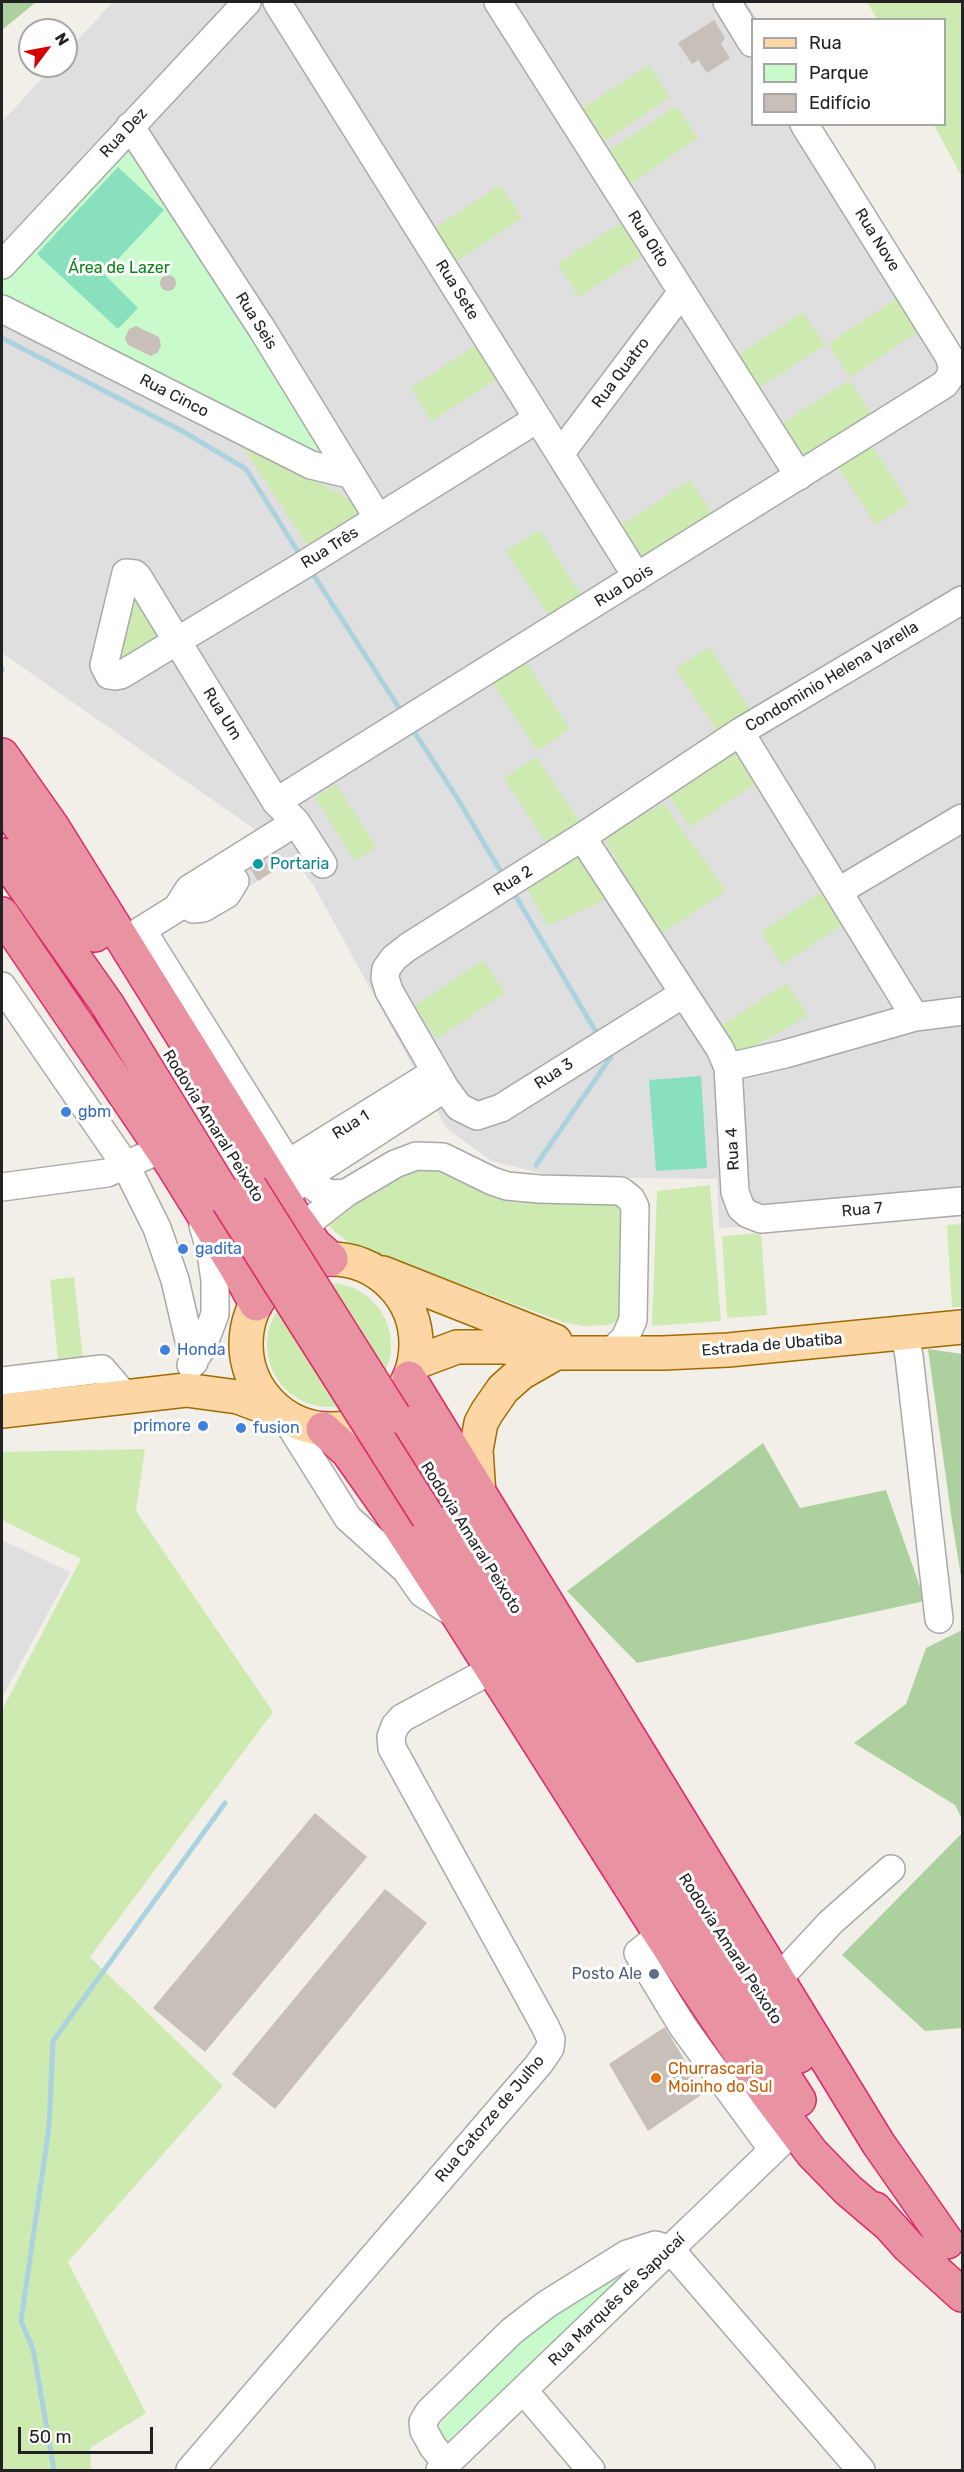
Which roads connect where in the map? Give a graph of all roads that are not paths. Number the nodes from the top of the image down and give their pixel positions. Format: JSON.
{"nodes":[{"id":1,"x":247,"y":2,"type":"edge"},
{"id":2,"x":277,"y":2,"type":"edge"},
{"id":3,"x":498,"y":2,"type":"edge"},
{"id":4,"x":730,"y":6,"type":"edge"},
{"id":5,"x":751,"y":40,"type":"edge"},
{"id":6,"x":130,"y":126,"type":"junction"},
{"id":7,"x":805,"y":126,"type":"edge"},
{"id":8,"x":2,"y":265,"type":"edge"},
{"id":9,"x":682,"y":292,"type":"junction"},
{"id":10,"x":2,"y":309,"type":"edge"},
{"id":11,"x":949,"y":356,"type":"joint"},
{"id":12,"x":537,"y":419,"type":"junction"},
{"id":13,"x":560,"y":454,"type":"junction"},
{"id":14,"x":349,"y":474,"type":"junction"},
{"id":15,"x":799,"y":476,"type":"junction"},
{"id":16,"x":378,"y":518,"type":"junction"},
{"id":17,"x":637,"y":578,"type":"junction"},
{"id":18,"x":963,"y":600,"type":"edge"},
{"id":19,"x":177,"y":641,"type":"junction"},
{"id":20,"x":122,"y":675,"type":"joint"},
{"id":21,"x":740,"y":732,"type":"junction"},
{"id":22,"x":2,"y":755,"type":"edge"},
{"id":23,"x":2,"y":801,"type":"edge"},
{"id":24,"x":276,"y":802,"type":"junction"},
{"id":25,"x":963,"y":818,"type":"edge"},
{"id":26,"x":300,"y":830,"type":"junction"},
{"id":27,"x":582,"y":837,"type":"junction"},
{"id":28,"x":2,"y":855,"type":"edge"},
{"id":29,"x":323,"y":864,"type":"dead end"},
{"id":30,"x":839,"y":891,"type":"junction"},
{"id":31,"x":185,"y":908,"type":"junction"},
{"id":32,"x":2,"y":914,"type":"edge"},
{"id":33,"x":133,"y":935,"type":"junction"},
{"id":34,"x":151,"y":984,"type":"junction"},
{"id":35,"x":2,"y":986,"type":"edge"},
{"id":36,"x":182,"y":994,"type":"junction"},
{"id":37,"x":683,"y":994,"type":"junction"},
{"id":38,"x":963,"y":1011,"type":"edge"},
{"id":39,"x":915,"y":1017,"type":"junction"},
{"id":40,"x":215,"y":1048,"type":"junction"},
{"id":41,"x":728,"y":1067,"type":"junction"},
{"id":42,"x":440,"y":1080,"type":"junction"},
{"id":43,"x":210,"y":1081,"type":"junction"},
{"id":44,"x":162,"y":1149,"type":"junction"},
{"id":45,"x":126,"y":1166,"type":"junction"},
{"id":46,"x":260,"y":1186,"type":"junction"},
{"id":47,"x":2,"y":1187,"type":"edge"},
{"id":48,"x":346,"y":1193,"type":"junction"},
{"id":49,"x":963,"y":1201,"type":"edge"},
{"id":50,"x":761,"y":1219,"type":"joint"},
{"id":51,"x":305,"y":1232,"type":"junction"},
{"id":52,"x":331,"y":1259,"type":"junction"},
{"id":53,"x":366,"y":1266,"type":"junction"},
{"id":54,"x":256,"y":1304,"type":"junction"},
{"id":55,"x":963,"y":1327,"type":"edge"},
{"id":56,"x":904,"y":1331,"type":"junction"},
{"id":57,"x":246,"y":1340,"type":"junction"},
{"id":58,"x":583,"y":1353,"type":"junction"},
{"id":59,"x":412,"y":1370,"type":"junction"},
{"id":60,"x":190,"y":1376,"type":"junction"},
{"id":61,"x":2,"y":1384,"type":"edge"},
{"id":62,"x":139,"y":1395,"type":"junction"},
{"id":63,"x":2,"y":1411,"type":"edge"},
{"id":64,"x":282,"y":1414,"type":"junction"},
{"id":65,"x":323,"y":1429,"type":"junction"},
{"id":66,"x":452,"y":1505,"type":"junction"},
{"id":67,"x":459,"y":1617,"type":"junction"},
{"id":68,"x":939,"y":1619,"type":"dead end"},
{"id":69,"x":493,"y":1669,"type":"junction"},
{"id":70,"x":891,"y":1869,"type":"dead end"},
{"id":71,"x":778,"y":1979,"type":"junction"},
{"id":72,"x":783,"y":2140,"type":"junction"},
{"id":73,"x":888,"y":2224,"type":"junction"},
{"id":74,"x":670,"y":2249,"type":"junction"},
{"id":75,"x":955,"y":2250,"type":"edge"},
{"id":76,"x":963,"y":2295,"type":"edge"},
{"id":77,"x":524,"y":2391,"type":"junction"},
{"id":78,"x":444,"y":2467,"type":"edge"},
{"id":79,"x":190,"y":2470,"type":"edge"},
{"id":80,"x":591,"y":2470,"type":"edge"},
{"id":81,"x":861,"y":2470,"type":"edge"}],
"edges":[{"from":1,"to":6,"type":"street","name":"Rua Dez"},
{"from":2,"to":12,"type":"street","name":"Rua Sete"},
{"from":3,"to":9,"type":"street","name":"Rua Oito"},
{"from":4,"to":5,"type":"street"},
{"from":6,"to":8,"type":"street","name":"Rua Dez"},
{"from":6,"to":14,"type":"street","name":"Rua Seis"},
{"from":7,"to":11,"type":"street","name":"Rua Nove"},
{"from":9,"to":13,"type":"street","name":"Rua Quatro"},
{"from":9,"to":15,"type":"street","name":"Rua Oito"},
{"from":10,"to":14,"type":"street","name":"Rua Cinco"},
{"from":11,"to":15,"type":"street","name":"Rua Dois"},
{"from":12,"to":13,"type":"street","name":"Rua Sete"},
{"from":12,"to":16,"type":"street","name":"Rua Três"},
{"from":13,"to":17,"type":"street","name":"Rua Sete"},
{"from":14,"to":16,"type":"street","name":"Rua Seis"},
{"from":15,"to":17,"type":"street","name":"Rua Dois"},
{"from":16,"to":19,"type":"street","name":"Rua Três"},
{"from":17,"to":24,"type":"street","name":"Rua Dois"},
{"from":18,"to":21,"type":"street","name":"Condominio Helena Varella"},
{"from":19,"to":20,"type":"street","name":"Rua Três"},
{"from":19,"to":20,"type":"street","name":"Rua Um"},
{"from":19,"to":24,"type":"street","name":"Rua Um"},
{"from":21,"to":27,"type":"street","name":"Rua 2"},
{"from":21,"to":30,"type":"street","name":"Condominio Helena Varella"},
{"from":22,"to":33,"type":"highway"},
{"from":23,"to":46,"type":"highway","name":"Rodovia Amaral Peixoto"},
{"from":24,"to":26,"type":"street","name":"Rua Um"},
{"from":25,"to":30,"type":"street"},
{"from":26,"to":29,"type":"street","name":"Rua Um"},
{"from":26,"to":31,"type":"street"},
{"from":26,"to":31,"type":"street"},
{"from":27,"to":37,"type":"street"},
{"from":27,"to":42,"type":"street","name":"Rua 2"},
{"from":28,"to":46,"type":"highway","name":"Rodovia Amaral Peixoto"},
{"from":30,"to":39,"type":"street","name":"Condominio Helena Varella"},
{"from":31,"to":33,"type":"street"},
{"from":32,"to":44,"type":"highway"},
{"from":33,"to":34,"type":"highway"},
{"from":33,"to":36,"type":"street"},
{"from":34,"to":36,"type":"street"},
{"from":34,"to":43,"type":"highway"},
{"from":35,"to":45,"type":"street"},
{"from":36,"to":40,"type":"street"},
{"from":37,"to":41,"type":"street"},
{"from":37,"to":42,"type":"street","name":"Rua 3"},
{"from":38,"to":39,"type":"street"},
{"from":39,"to":41,"type":"street"},
{"from":40,"to":43,"type":"street"},
{"from":40,"to":46,"type":"street"},
{"from":41,"to":50,"type":"street","name":"Rua 4"},
{"from":42,"to":46,"type":"street","name":"Rua 1"},
{"from":43,"to":46,"type":"highway"},
{"from":44,"to":45,"type":"street"},
{"from":44,"to":46,"type":"highway"},
{"from":45,"to":47,"type":"street"},
{"from":45,"to":60,"type":"street"},
{"from":46,"to":48,"type":"street"},
{"from":46,"to":51,"type":"highway"},
{"from":46,"to":54,"type":"highway"},
{"from":46,"to":60,"type":"street"},
{"from":46,"to":66,"type":"highway","name":"Rodovia Amaral Peixoto","bridge":true},
{"from":48,"to":51,"type":"street"},
{"from":48,"to":58,"type":"street"},
{"from":49,"to":50,"type":"street","name":"Rua 7"},
{"from":51,"to":52,"type":"highway"},
{"from":52,"to":53,"type":"main road"},
{"from":52,"to":54,"type":"main road"},
{"from":53,"to":58,"type":"main road","name":"Estrada de Ubatiba"},
{"from":53,"to":59,"type":"main road"},
{"from":54,"to":57,"type":"main road"},
{"from":55,"to":56,"type":"main road","name":"Estrada de Ubatiba"},
{"from":56,"to":58,"type":"main road","name":"Estrada de Ubatiba"},
{"from":56,"to":68,"type":"street"},
{"from":57,"to":60,"type":"main road"},
{"from":57,"to":64,"type":"main road"},
{"from":58,"to":59,"type":"main road","name":"Estrada de Ubatiba"},
{"from":58,"to":66,"type":"main road"},
{"from":59,"to":65,"type":"main road"},
{"from":59,"to":66,"type":"highway"},
{"from":60,"to":62,"type":"main road"},
{"from":60,"to":64,"type":"main road"},
{"from":61,"to":62,"type":"street"},
{"from":62,"to":63,"type":"main road"},
{"from":64,"to":65,"type":"main road"},
{"from":64,"to":67,"type":"street"},
{"from":65,"to":67,"type":"highway"},
{"from":66,"to":71,"type":"highway"},
{"from":66,"to":73,"type":"highway","name":"Rodovia Amaral Peixoto"},
{"from":66,"to":75,"type":"highway","name":"Rodovia Amaral Peixoto"},
{"from":67,"to":69,"type":"highway"},
{"from":69,"to":72,"type":"highway"},
{"from":69,"to":79,"type":"street","name":"Rua Catorze de Julho"},
{"from":70,"to":71,"type":"street"},
{"from":71,"to":75,"type":"highway"},
{"from":72,"to":73,"type":"highway"},
{"from":72,"to":74,"type":"street","name":"Rua Marquês de Sapucaí"},
{"from":73,"to":76,"type":"highway","name":"Rodovia Amaral Peixoto"},
{"from":74,"to":77,"type":"street","name":"Rua Marquês de Sapucaí"},
{"from":74,"to":78,"type":"street"},
{"from":74,"to":81,"type":"street"},
{"from":77,"to":78,"type":"street","name":"Rua Marquês de Sapucaí"},
{"from":77,"to":80,"type":"street"}]}
